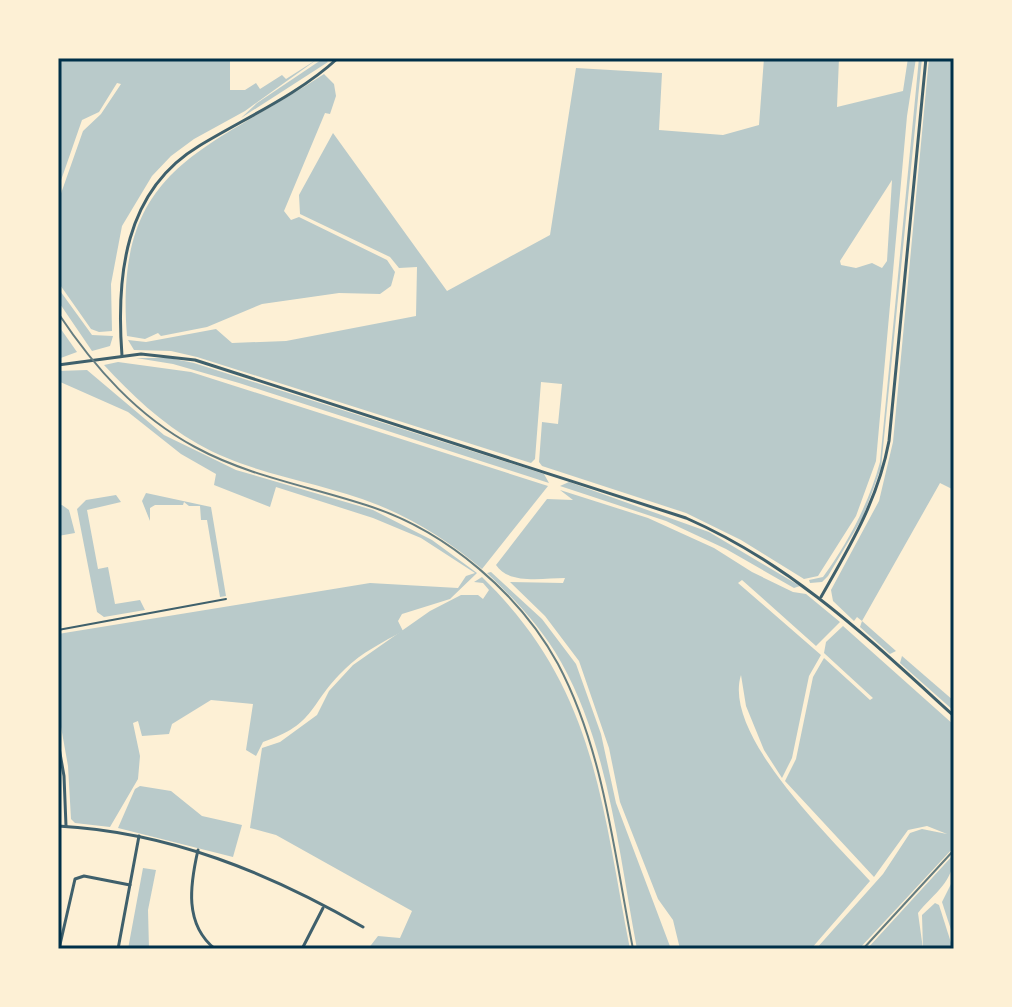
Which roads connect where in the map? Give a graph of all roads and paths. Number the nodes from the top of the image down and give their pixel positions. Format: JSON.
{"nodes":[{"id":1,"x":338,"y":58,"type":"edge"},
{"id":2,"x":926,"y":58,"type":"edge"},
{"id":3,"x":122,"y":356,"type":"junction"},
{"id":4,"x":58,"y":365,"type":"edge"},
{"id":5,"x":821,"y":597,"type":"junction"},
{"id":6,"x":226,"y":599,"type":"dead end"},
{"id":7,"x":58,"y":630,"type":"edge"},
{"id":8,"x":954,"y":716,"type":"edge"},
{"id":9,"x":58,"y":742,"type":"edge"},
{"id":10,"x":58,"y":826,"type":"edge"},
{"id":11,"x":66,"y":826,"type":"junction"},
{"id":12,"x":139,"y":836,"type":"junction"},
{"id":13,"x":198,"y":850,"type":"junction"},
{"id":14,"x":130,"y":885,"type":"junction"},
{"id":15,"x":323,"y":908,"type":"junction"},
{"id":16,"x":363,"y":927,"type":"dead end"},
{"id":17,"x":59,"y":949,"type":"edge"},
{"id":18,"x":118,"y":949,"type":"edge"},
{"id":19,"x":215,"y":949,"type":"edge"},
{"id":20,"x":302,"y":949,"type":"edge"}],
"edges":[{"from":1,"to":3,"type":"street"},
{"from":2,"to":5,"type":"street"},
{"from":3,"to":4,"type":"street"},
{"from":3,"to":5,"type":"street"},
{"from":5,"to":8,"type":"street"},
{"from":6,"to":7,"type":"lane"},
{"from":9,"to":11,"type":"street"},
{"from":10,"to":11,"type":"street"},
{"from":11,"to":12,"type":"street"},
{"from":12,"to":13,"type":"street"},
{"from":12,"to":14,"type":"street"},
{"from":13,"to":15,"type":"street"},
{"from":13,"to":19,"type":"street"},
{"from":14,"to":17,"type":"street"},
{"from":14,"to":18,"type":"street"},
{"from":15,"to":16,"type":"street"},
{"from":15,"to":20,"type":"street"}]}
